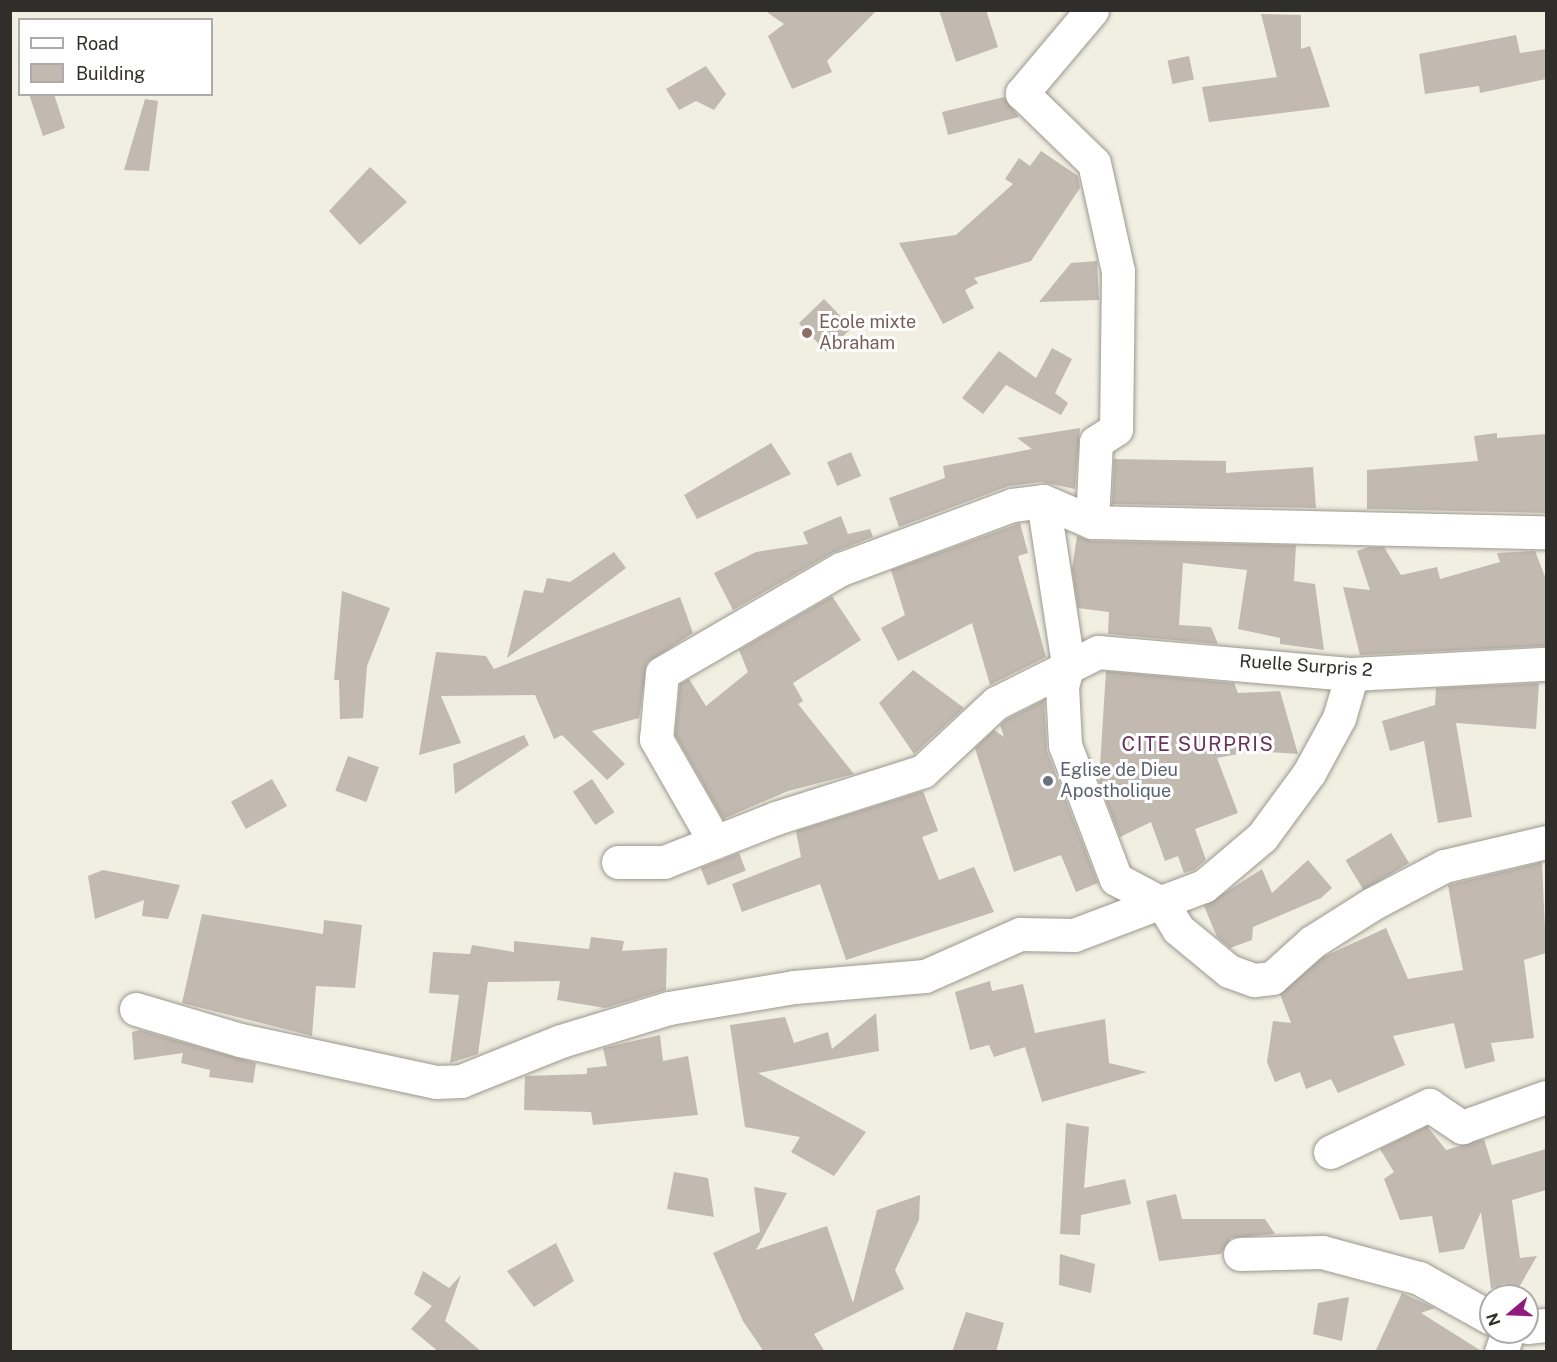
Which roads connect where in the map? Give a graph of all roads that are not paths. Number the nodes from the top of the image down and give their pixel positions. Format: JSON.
{"nodes":[{"id":1,"x":1092,"y":10,"type":"edge"},
{"id":2,"x":1043,"y":501,"type":"junction"},
{"id":3,"x":1092,"y":522,"type":"junction"},
{"id":4,"x":1546,"y":532,"type":"edge"},
{"id":5,"x":1068,"y":664,"type":"junction"},
{"id":6,"x":1546,"y":664,"type":"edge"},
{"id":7,"x":1352,"y":674,"type":"junction"},
{"id":8,"x":715,"y":842,"type":"junction"},
{"id":9,"x":1546,"y":842,"type":"edge"},
{"id":10,"x":618,"y":862,"type":"dead end"},
{"id":11,"x":1163,"y":904,"type":"junction"},
{"id":12,"x":136,"y":1010,"type":"dead end"},
{"id":13,"x":1546,"y":1097,"type":"edge"},
{"id":14,"x":1330,"y":1152,"type":"dead end"},
{"id":15,"x":1240,"y":1254,"type":"dead end"},
{"id":16,"x":1479,"y":1311,"type":"edge"}],
"edges":[{"from":1,"to":3,"type":"street"},
{"from":2,"to":3,"type":"street"},
{"from":2,"to":5,"type":"street"},
{"from":2,"to":8,"type":"street"},
{"from":3,"to":4,"type":"street"},
{"from":5,"to":7,"type":"street","name":"Ruelle Surpris 2"},
{"from":5,"to":8,"type":"street","name":"Ruelle Surpris 2"},
{"from":5,"to":11,"type":"street"},
{"from":6,"to":7,"type":"street","name":"Ruelle Surpris 2"},
{"from":7,"to":11,"type":"street"},
{"from":8,"to":10,"type":"street","name":"Ruelle Surpris 2"},
{"from":9,"to":11,"type":"street"},
{"from":11,"to":12,"type":"street"},
{"from":13,"to":14,"type":"street"},
{"from":15,"to":16,"type":"street"}]}
